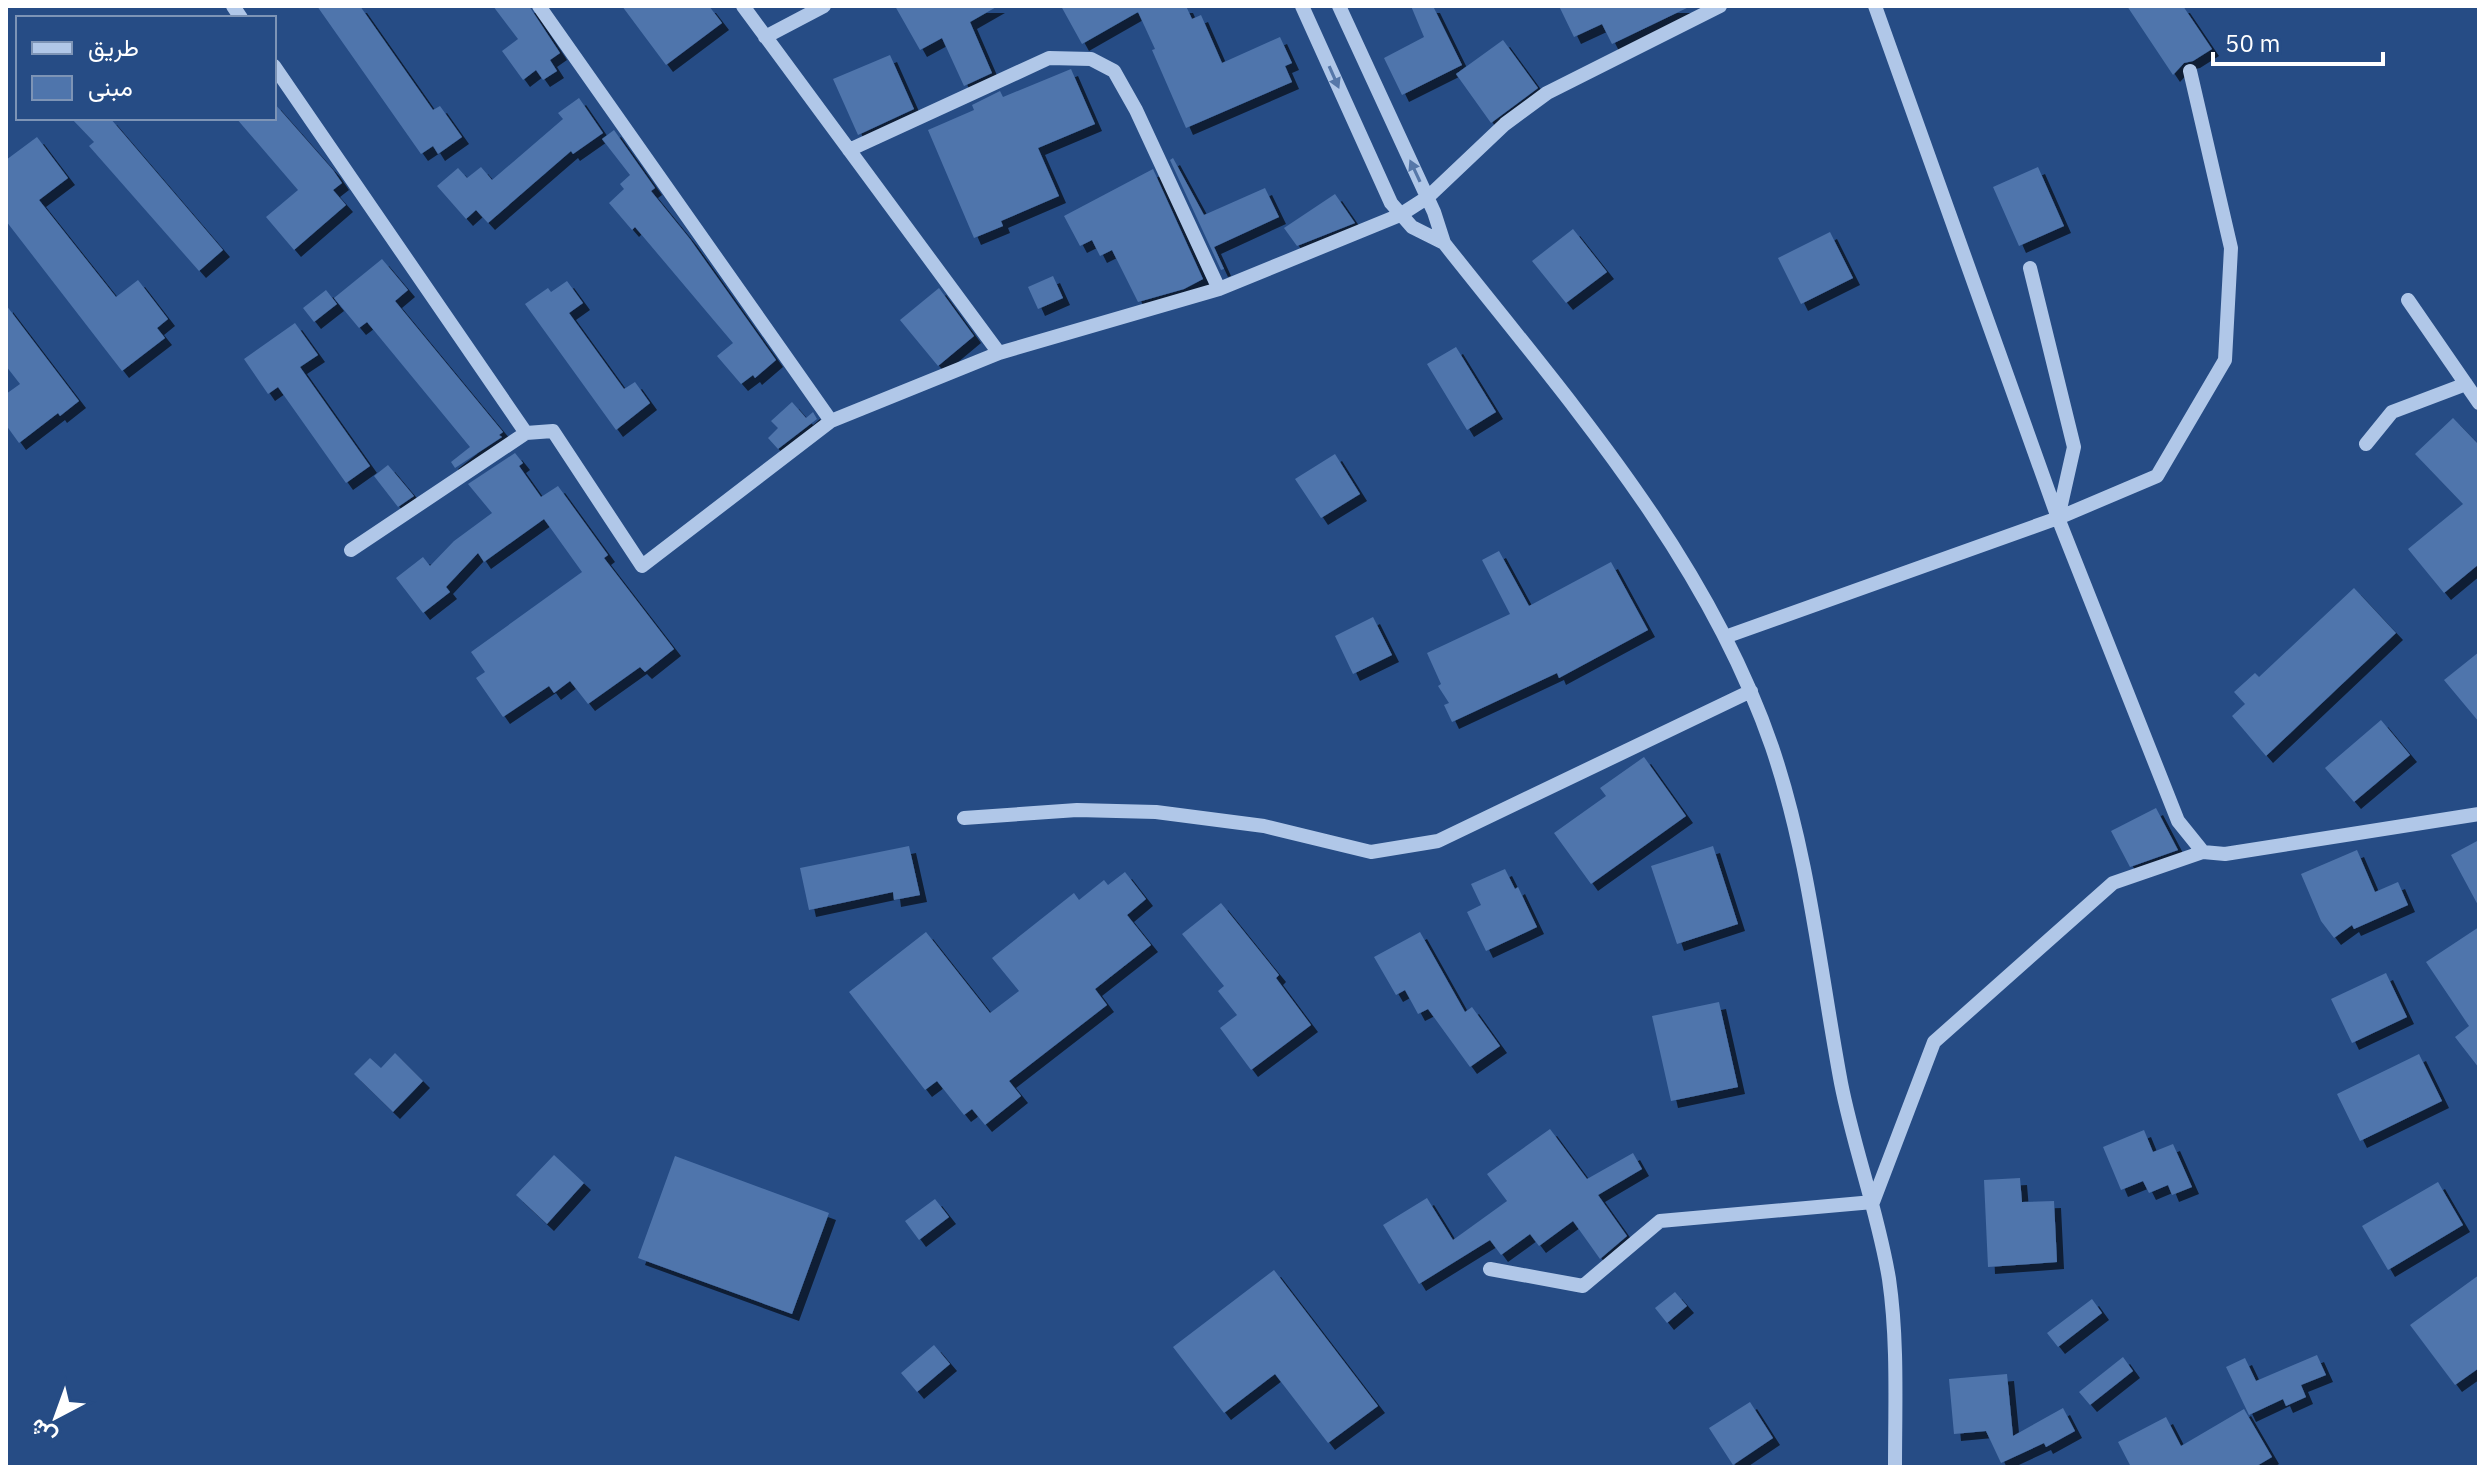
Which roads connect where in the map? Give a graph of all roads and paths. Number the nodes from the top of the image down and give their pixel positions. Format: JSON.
{"nodes":[{"id":1,"x":539,"y":6,"type":"edge"},
{"id":2,"x":743,"y":6,"type":"edge"},
{"id":3,"x":824,"y":6,"type":"edge"},
{"id":4,"x":1302,"y":6,"type":"edge"},
{"id":5,"x":1339,"y":6,"type":"edge"},
{"id":6,"x":1720,"y":6,"type":"edge"},
{"id":7,"x":1875,"y":6,"type":"edge"},
{"id":8,"x":1704,"y":10,"type":"edge"},
{"id":9,"x":765,"y":37,"type":"junction"},
{"id":10,"x":276,"y":69,"type":"edge"},
{"id":11,"x":2190,"y":71,"type":"dead end"},
{"id":12,"x":849,"y":150,"type":"junction"},
{"id":13,"x":1428,"y":197,"type":"junction"},
{"id":14,"x":1400,"y":215,"type":"junction"},
{"id":15,"x":1444,"y":243,"type":"junction"},
{"id":16,"x":2030,"y":268,"type":"dead end"},
{"id":17,"x":1219,"y":289,"type":"junction"},
{"id":18,"x":2408,"y":300,"type":"dead end"},
{"id":19,"x":999,"y":353,"type":"junction"},
{"id":20,"x":2466,"y":384,"type":"junction"},
{"id":21,"x":2479,"y":403,"type":"edge"},
{"id":22,"x":831,"y":421,"type":"junction"},
{"id":23,"x":526,"y":433,"type":"junction"},
{"id":24,"x":2366,"y":444,"type":"dead end"},
{"id":25,"x":2058,"y":518,"type":"junction"},
{"id":26,"x":351,"y":550,"type":"dead end"},
{"id":27,"x":1725,"y":637,"type":"junction"},
{"id":28,"x":1751,"y":691,"type":"junction"},
{"id":29,"x":2479,"y":814,"type":"edge"},
{"id":30,"x":964,"y":818,"type":"dead end"},
{"id":31,"x":2203,"y":852,"type":"junction"},
{"id":32,"x":1873,"y":1202,"type":"junction"},
{"id":33,"x":1490,"y":1269,"type":"dead end"},
{"id":34,"x":1895,"y":1467,"type":"edge"}],
"edges":[{"from":1,"to":22,"type":"street"},
{"from":2,"to":9,"type":"street"},
{"from":3,"to":9,"type":"street"},
{"from":4,"to":14,"type":"street","one_way":true},
{"from":13,"to":5,"type":"street","one_way":true},
{"from":6,"to":8,"type":"street"},
{"from":7,"to":25,"type":"street"},
{"from":8,"to":13,"type":"street"},
{"from":9,"to":12,"type":"street"},
{"from":10,"to":23,"type":"street"},
{"from":11,"to":25,"type":"street"},
{"from":12,"to":17,"type":"street"},
{"from":12,"to":19,"type":"street"},
{"from":13,"to":14,"type":"street"},
{"from":13,"to":15,"type":"street"},
{"from":14,"to":15,"type":"street"},
{"from":14,"to":17,"type":"street"},
{"from":15,"to":27,"type":"street"},
{"from":16,"to":25,"type":"street"},
{"from":17,"to":19,"type":"street"},
{"from":18,"to":20,"type":"street"},
{"from":19,"to":22,"type":"street"},
{"from":20,"to":21,"type":"street"},
{"from":20,"to":24,"type":"street"},
{"from":22,"to":23,"type":"street"},
{"from":23,"to":26,"type":"street"},
{"from":25,"to":27,"type":"street"},
{"from":25,"to":31,"type":"street"},
{"from":27,"to":28,"type":"street"},
{"from":28,"to":30,"type":"street"},
{"from":28,"to":32,"type":"street"},
{"from":29,"to":31,"type":"street"},
{"from":31,"to":32,"type":"street"},
{"from":32,"to":33,"type":"street"},
{"from":32,"to":34,"type":"street"}]}
